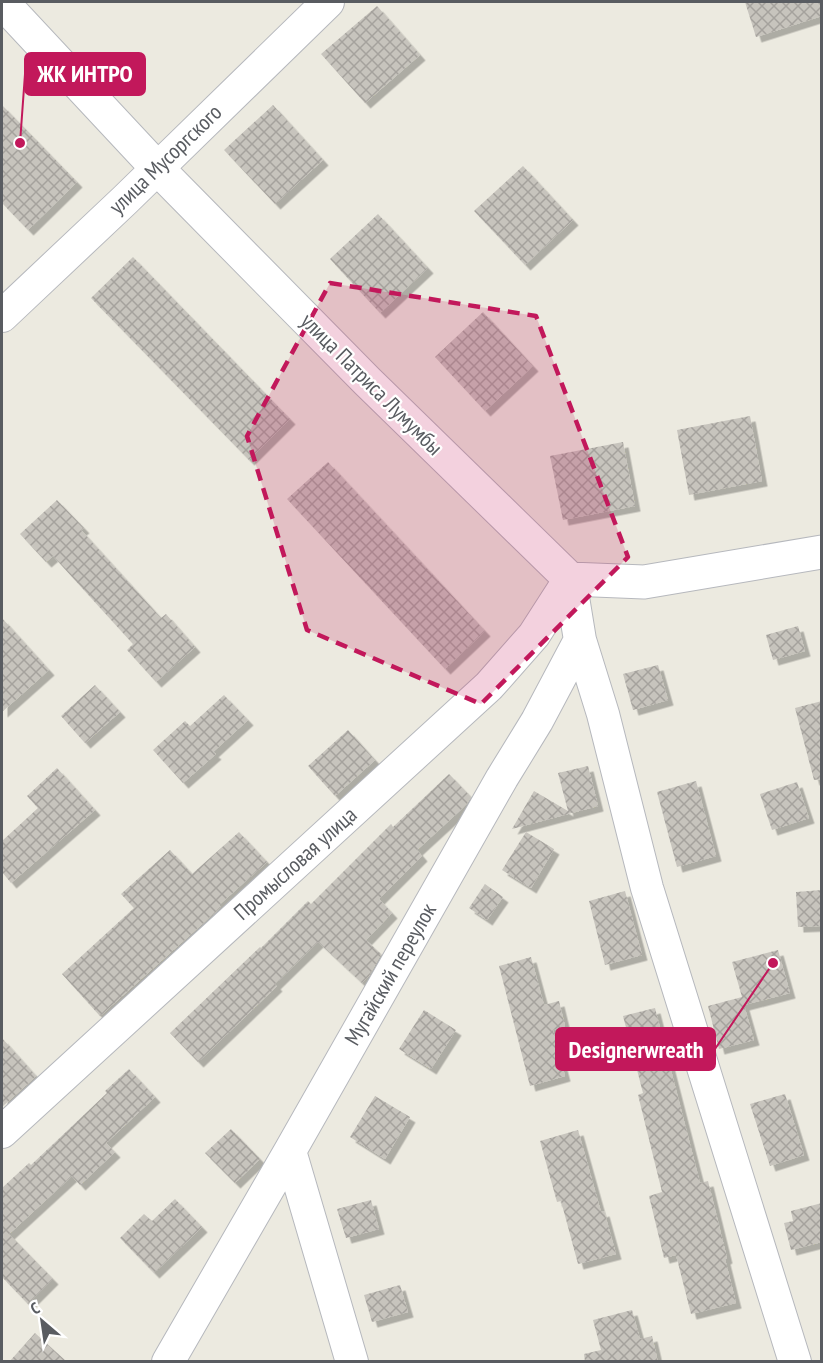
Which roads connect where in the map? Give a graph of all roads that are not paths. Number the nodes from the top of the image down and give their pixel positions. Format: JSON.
{"nodes":[{"id":1,"x":2,"y":2,"type":"edge"},
{"id":2,"x":328,"y":2,"type":"edge"},
{"id":3,"x":157,"y":168,"type":"junction"},
{"id":4,"x":2,"y":316,"type":"edge"},
{"id":5,"x":822,"y":552,"type":"edge"},
{"id":6,"x":570,"y":579,"type":"junction"},
{"id":7,"x":580,"y":640,"type":"junction"},
{"id":8,"x":2,"y":1132,"type":"edge"},
{"id":9,"x":290,"y":1152,"type":"junction"},
{"id":10,"x":168,"y":1362,"type":"edge"},
{"id":11,"x":352,"y":1362,"type":"edge"},
{"id":12,"x":795,"y":1362,"type":"edge"}],
"edges":[{"from":1,"to":3,"type":"street","name":"улица Патриса Лумумбы"},
{"from":2,"to":3,"type":"street","name":"улица Мусоргского"},
{"from":3,"to":4,"type":"street","name":"улица Мусоргского"},
{"from":3,"to":6,"type":"street","name":"улица Патриса Лумумбы"},
{"from":5,"to":6,"type":"street"},
{"from":6,"to":7,"type":"street"},
{"from":6,"to":8,"type":"street","name":"Промысловая улица"},
{"from":7,"to":9,"type":"street","name":"Мугайский переулок"},
{"from":7,"to":12,"type":"street"},
{"from":9,"to":10,"type":"street","name":"Мугайский переулок"},
{"from":9,"to":11,"type":"street"}]}
